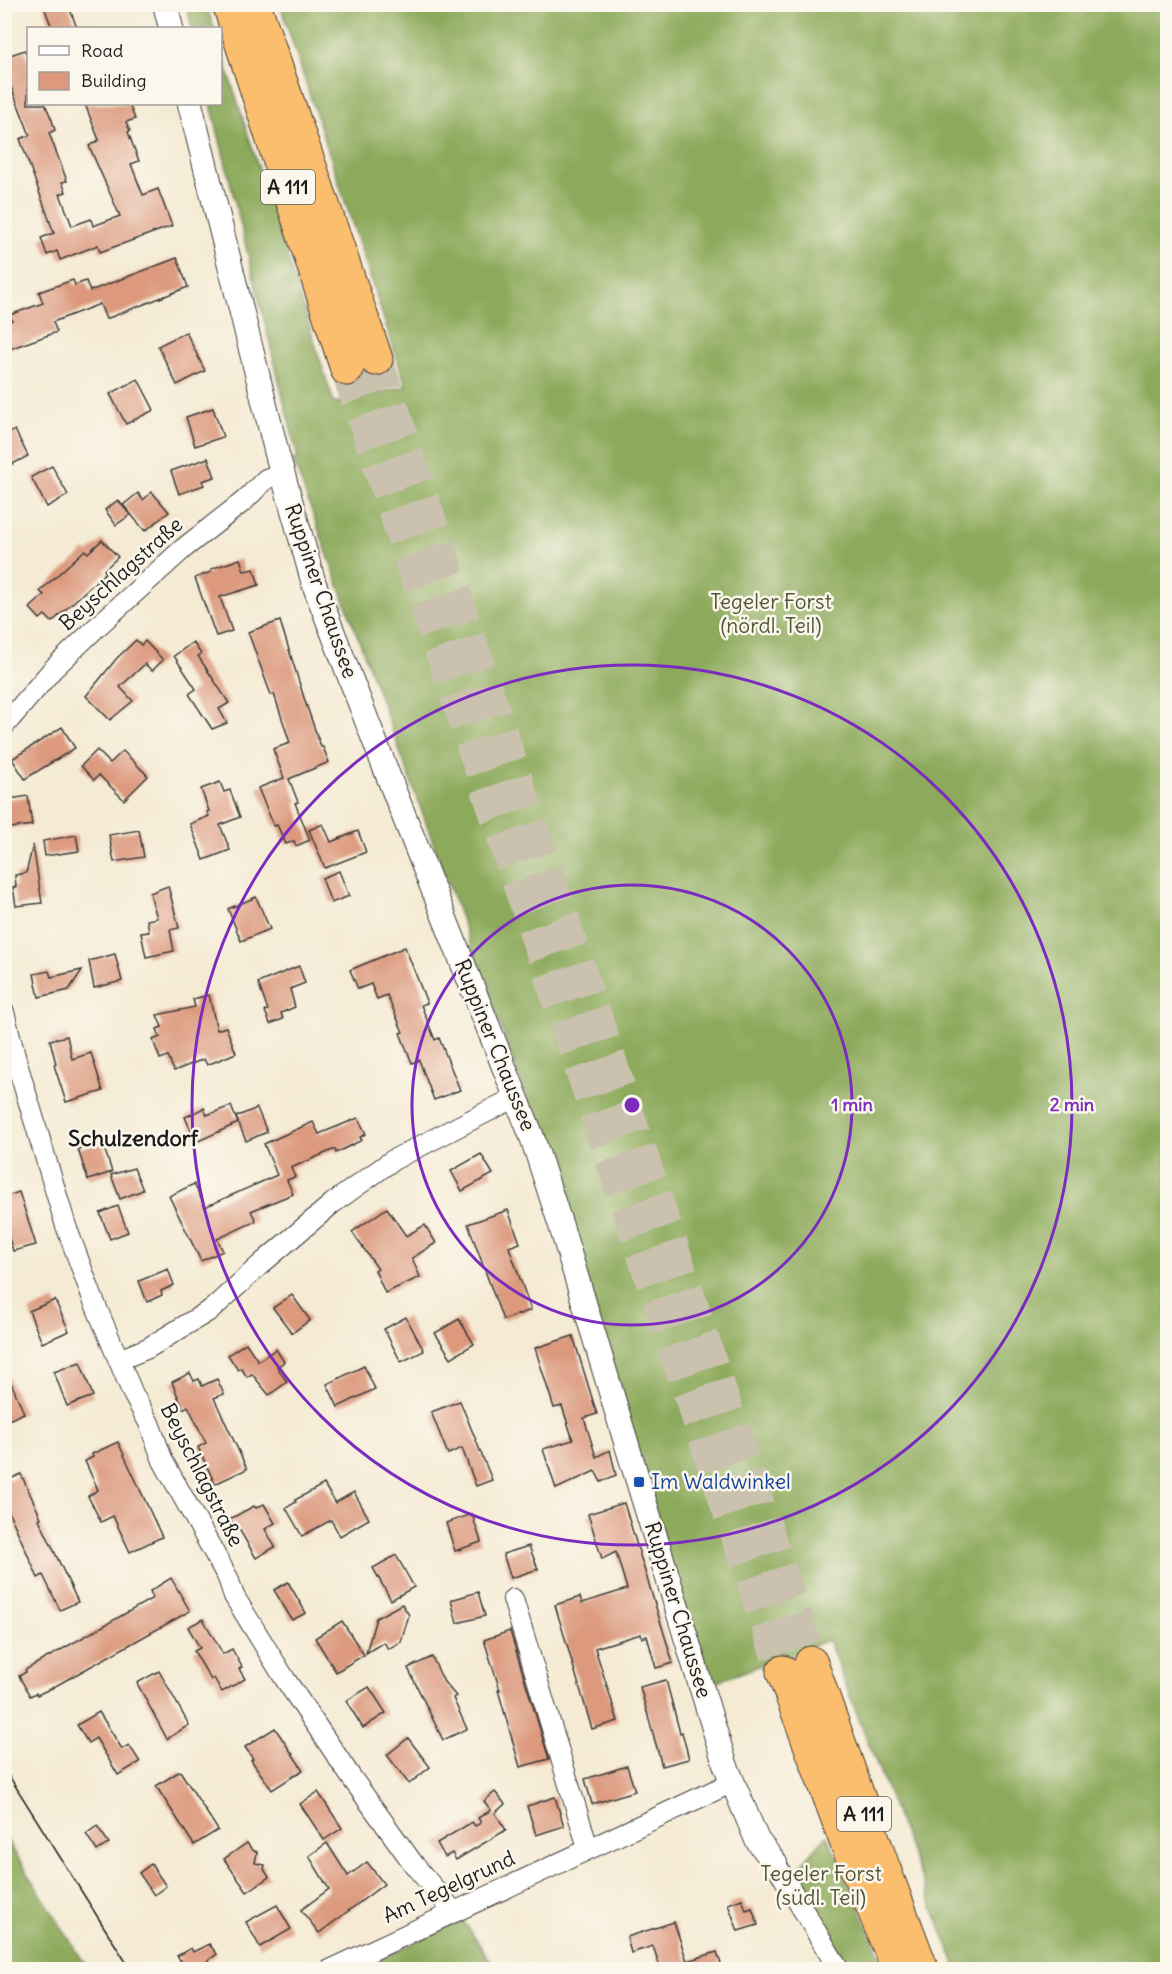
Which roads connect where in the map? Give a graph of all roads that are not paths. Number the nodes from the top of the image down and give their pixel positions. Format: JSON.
{"nodes":[{"id":1,"x":165,"y":4,"type":"edge"},
{"id":2,"x":229,"y":4,"type":"edge"},
{"id":3,"x":254,"y":4,"type":"edge"},
{"id":4,"x":171,"y":27,"type":"edge"},
{"id":5,"x":190,"y":105,"type":"edge"},
{"id":6,"x":282,"y":472,"type":"junction"},
{"id":7,"x":4,"y":726,"type":"edge"},
{"id":8,"x":4,"y":1012,"type":"edge"},
{"id":9,"x":516,"y":1097,"type":"junction"},
{"id":10,"x":119,"y":1360,"type":"junction"},
{"id":11,"x":513,"y":1599,"type":"dead end"},
{"id":12,"x":733,"y":1782,"type":"junction"},
{"id":13,"x":588,"y":1848,"type":"junction"},
{"id":14,"x":775,"y":1863,"type":"joint"},
{"id":15,"x":454,"y":1912,"type":"junction"},
{"id":16,"x":330,"y":1970,"type":"edge"},
{"id":17,"x":839,"y":1970,"type":"edge"},
{"id":18,"x":899,"y":1970,"type":"edge"},
{"id":19,"x":922,"y":1970,"type":"edge"}],
"edges":[{"from":1,"to":4,"type":"street"},
{"from":2,"to":3,"type":"highway","number":"A 111"},
{"from":5,"to":6,"type":"street","name":"Ruppiner Chaussee"},
{"from":6,"to":7,"type":"street","name":"Beyschlagstraße"},
{"from":6,"to":9,"type":"street","name":"Ruppiner Chaussee"},
{"from":8,"to":10,"type":"street","name":"Beyschlagstraße"},
{"from":9,"to":10,"type":"street"},
{"from":9,"to":12,"type":"street","name":"Ruppiner Chaussee"},
{"from":10,"to":15,"type":"street","name":"Beyschlagstraße"},
{"from":11,"to":13,"type":"street"},
{"from":12,"to":13,"type":"street","name":"Am Tegelgrund"},
{"from":12,"to":14,"type":"street","name":"Ruppiner Chaussee"},
{"from":13,"to":15,"type":"street","name":"Am Tegelgrund"},
{"from":14,"to":17,"type":"street","name":"Ruppiner Chaussee"},
{"from":15,"to":16,"type":"street","name":"Am Tegelgrund"},
{"from":18,"to":19,"type":"highway","number":"A 111"}]}
